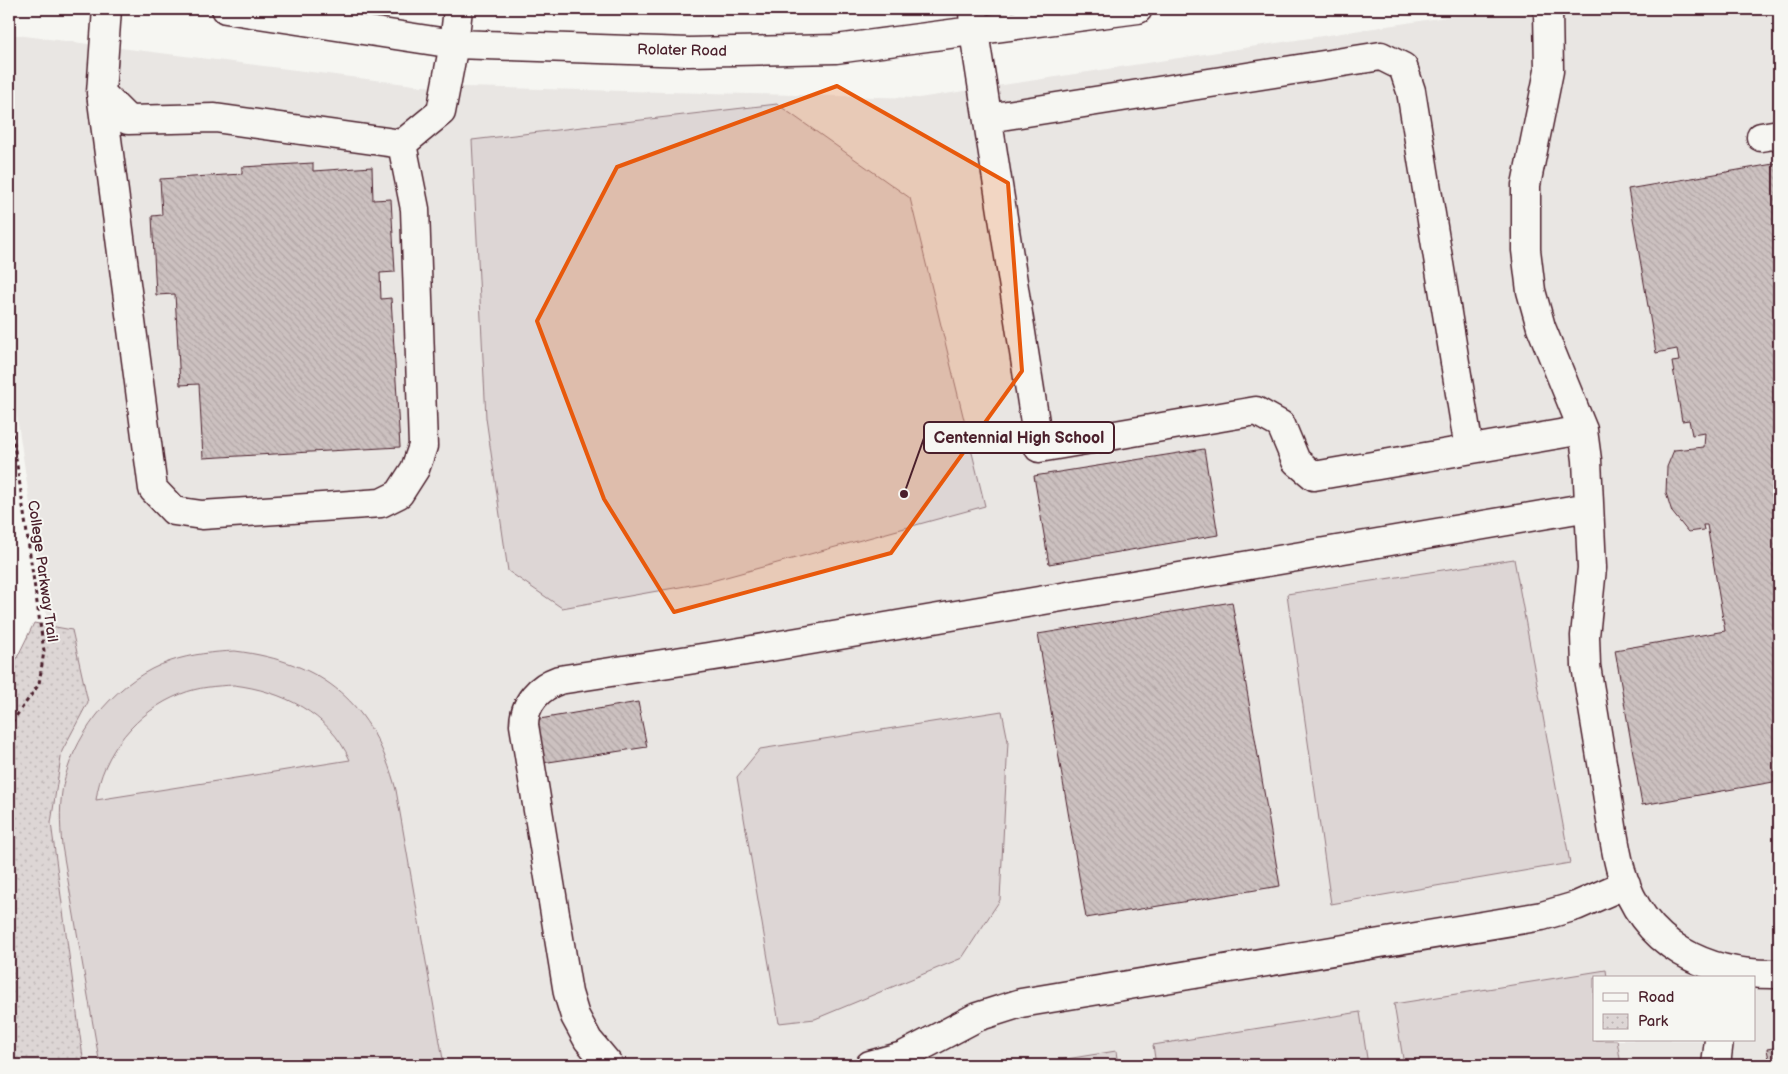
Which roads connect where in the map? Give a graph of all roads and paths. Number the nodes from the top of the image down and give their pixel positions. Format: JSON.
{"nodes":[{"id":1,"x":107,"y":9,"type":"edge"},
{"id":2,"x":226,"y":9,"type":"edge"},
{"id":3,"x":458,"y":9,"type":"edge"},
{"id":4,"x":1138,"y":9,"type":"edge"},
{"id":5,"x":1548,"y":9,"type":"edge"},
{"id":6,"x":973,"y":20,"type":"edge"},
{"id":7,"x":454,"y":44,"type":"junction"},
{"id":8,"x":101,"y":93,"type":"junction"},
{"id":9,"x":988,"y":118,"type":"junction"},
{"id":10,"x":402,"y":144,"type":"junction"},
{"id":11,"x":9,"y":410,"type":"edge"},
{"id":12,"x":1583,"y":430,"type":"junction"},
{"id":13,"x":1469,"y":450,"type":"junction"},
{"id":14,"x":1589,"y":507,"type":"junction"},
{"id":15,"x":9,"y":726,"type":"edge"},
{"id":16,"x":1626,"y":884,"type":"junction"},
{"id":17,"x":1728,"y":974,"type":"edge"},
{"id":18,"x":1779,"y":974,"type":"edge"},
{"id":19,"x":1720,"y":1042,"type":"edge"},
{"id":20,"x":609,"y":1065,"type":"edge"},
{"id":21,"x":870,"y":1065,"type":"edge"},
{"id":22,"x":1716,"y":1065,"type":"edge"}],
"edges":[{"from":1,"to":8,"type":"main road"},
{"from":2,"to":7,"type":"main road","name":"Rolater Road"},
{"from":3,"to":7,"type":"main road"},
{"from":4,"to":6,"type":"main road","name":"Rolater Road"},
{"from":5,"to":12,"type":"main road"},
{"from":6,"to":7,"type":"main road","name":"Rolater Road"},
{"from":6,"to":9,"type":"main road"},
{"from":7,"to":10,"type":"main road"},
{"from":8,"to":10,"type":"main road"},
{"from":8,"to":10,"type":"main road"},
{"from":9,"to":13,"type":"main road"},
{"from":9,"to":13,"type":"main road"},
{"from":11,"to":15,"type":"path","name":"College Parkway Trail"},
{"from":12,"to":13,"type":"main road"},
{"from":12,"to":14,"type":"main road"},
{"from":14,"to":16,"type":"main road"},
{"from":14,"to":20,"type":"main road"},
{"from":16,"to":17,"type":"main road"},
{"from":16,"to":21,"type":"main road"},
{"from":17,"to":18,"type":"main road"},
{"from":19,"to":22,"type":"main road"}]}
